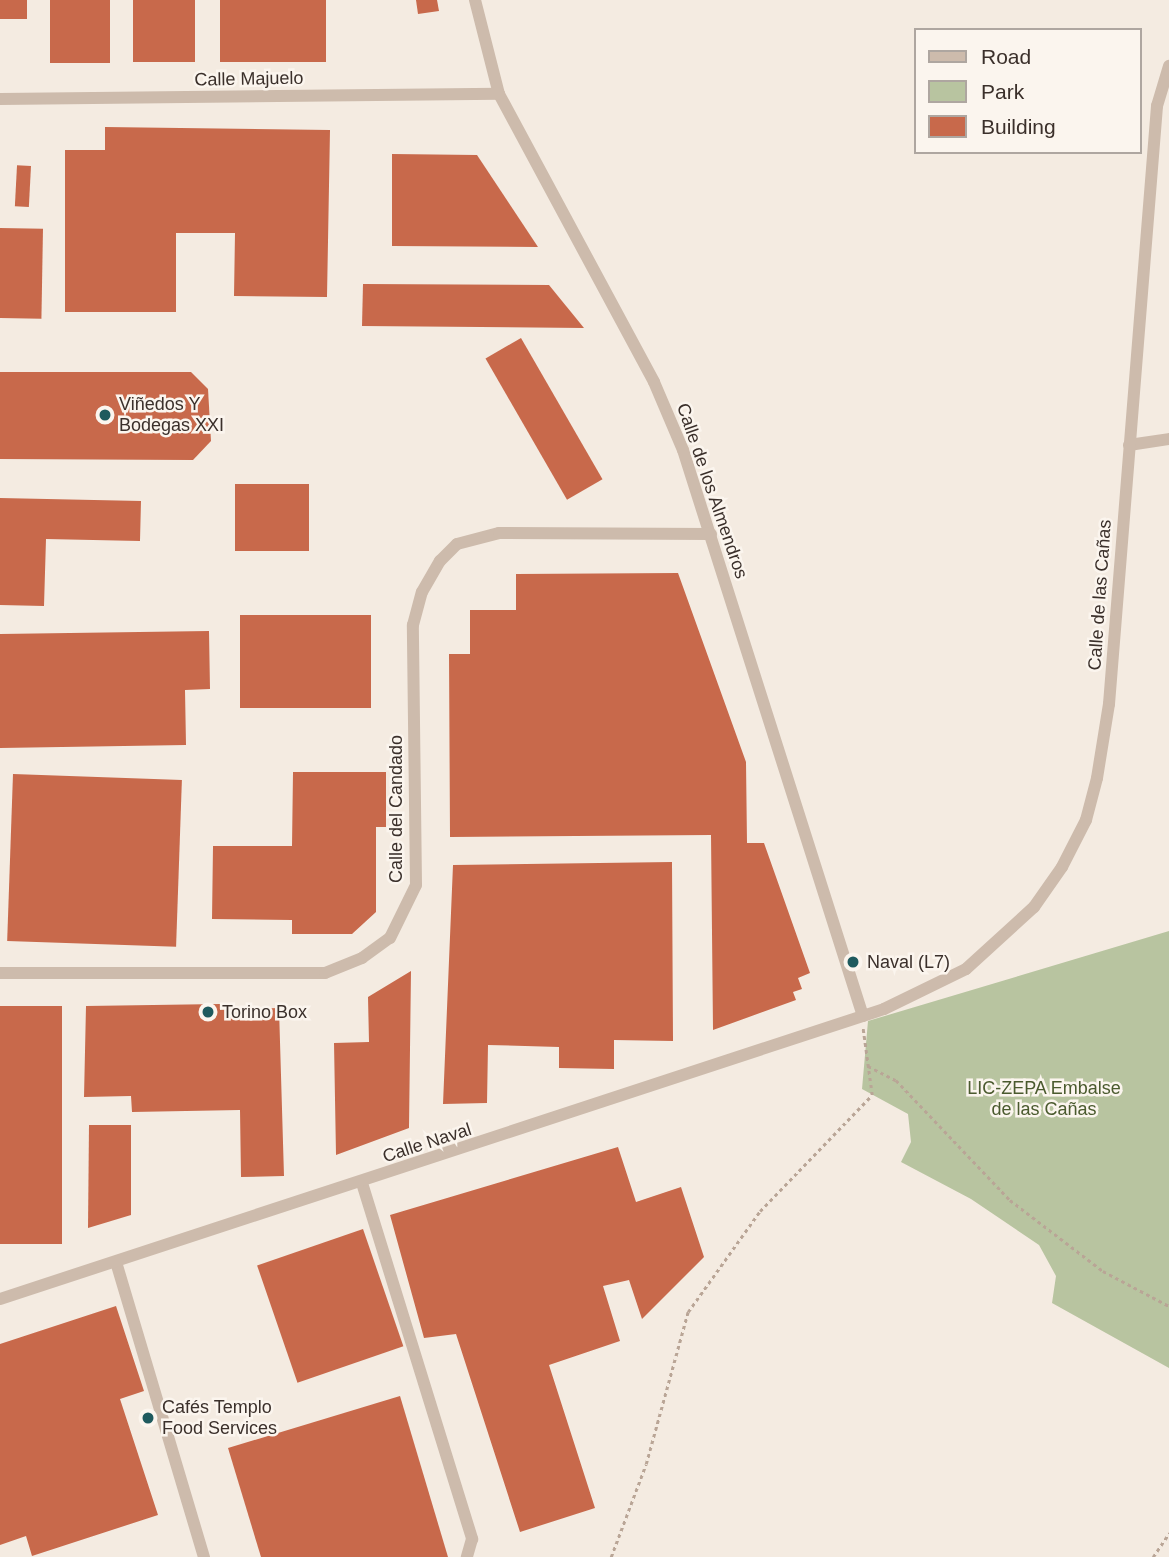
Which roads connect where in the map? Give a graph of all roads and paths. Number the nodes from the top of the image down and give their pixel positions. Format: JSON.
{"nodes":[{"id":1,"x":475,"y":0,"type":"edge"},
{"id":2,"x":1169,"y":66,"type":"edge"},
{"id":3,"x":499,"y":93,"type":"junction"},
{"id":4,"x":0,"y":99,"type":"edge"},
{"id":5,"x":1169,"y":439,"type":"edge"},
{"id":6,"x":1129,"y":445,"type":"junction"},
{"id":7,"x":711,"y":534,"type":"junction"},
{"id":8,"x":0,"y":973,"type":"edge"},
{"id":9,"x":863,"y":1016,"type":"junction"},
{"id":10,"x":867,"y":1066,"type":"junction"},
{"id":11,"x":362,"y":1183,"type":"junction"},
{"id":12,"x":116,"y":1262,"type":"junction"},
{"id":13,"x":0,"y":1298,"type":"edge"},
{"id":14,"x":1169,"y":1306,"type":"edge"},
{"id":15,"x":1169,"y":1533,"type":"edge"},
{"id":16,"x":204,"y":1557,"type":"edge"},
{"id":17,"x":467,"y":1557,"type":"edge"},
{"id":18,"x":611,"y":1557,"type":"edge"},
{"id":19,"x":1153,"y":1557,"type":"edge"}],
"edges":[{"from":1,"to":3,"type":"street","name":"Calle de los Almendros"},
{"from":2,"to":6,"type":"street","name":"Calle de las Cañas"},
{"from":3,"to":4,"type":"street","name":"Calle Majuelo"},
{"from":3,"to":7,"type":"street","name":"Calle de los Almendros"},
{"from":5,"to":6,"type":"street"},
{"from":6,"to":9,"type":"street","name":"Calle de las Cañas"},
{"from":7,"to":8,"type":"street","name":"Calle del Candado"},
{"from":7,"to":9,"type":"street","name":"Calle de los Almendros"},
{"from":9,"to":10,"type":"path"},
{"from":9,"to":11,"type":"street","name":"Calle Naval"},
{"from":10,"to":14,"type":"path"},
{"from":10,"to":18,"type":"path"},
{"from":11,"to":12,"type":"street","name":"Calle Naval"},
{"from":11,"to":17,"type":"street"},
{"from":12,"to":13,"type":"street","name":"Calle Naval"},
{"from":12,"to":16,"type":"street"},
{"from":15,"to":19,"type":"path"}]}
